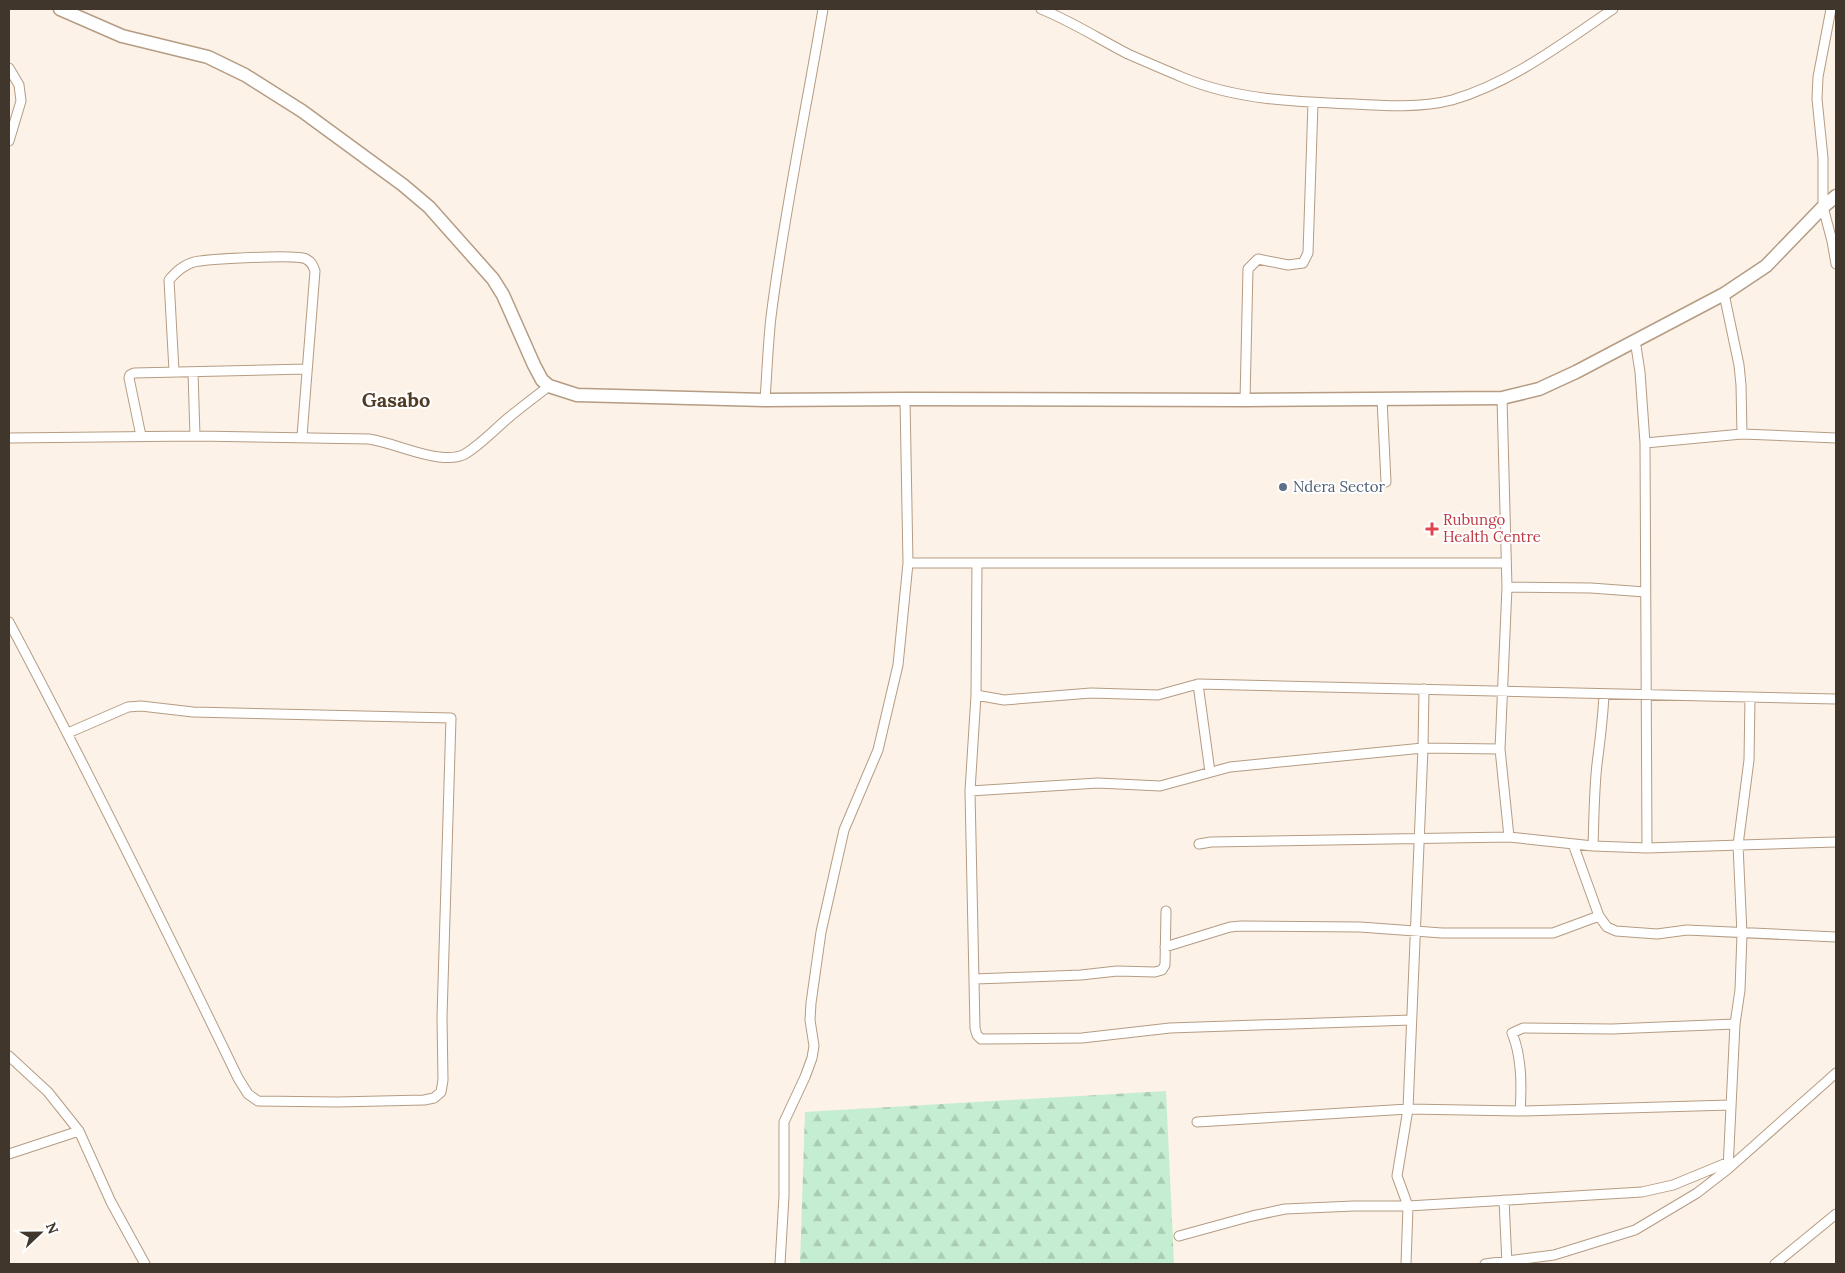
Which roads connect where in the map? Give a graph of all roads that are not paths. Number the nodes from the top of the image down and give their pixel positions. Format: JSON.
{"nodes":[{"id":1,"x":60,"y":9,"type":"edge"},
{"id":2,"x":822,"y":9,"type":"edge"},
{"id":3,"x":1041,"y":9,"type":"edge"},
{"id":4,"x":1613,"y":9,"type":"edge"},
{"id":5,"x":1831,"y":9,"type":"edge"},
{"id":6,"x":9,"y":68,"type":"edge"},
{"id":7,"x":1313,"y":103,"type":"junction"},
{"id":8,"x":9,"y":141,"type":"edge"},
{"id":9,"x":1836,"y":196,"type":"edge"},
{"id":10,"x":1823,"y":207,"type":"junction"},
{"id":11,"x":1836,"y":264,"type":"edge"},
{"id":12,"x":1724,"y":294,"type":"junction"},
{"id":13,"x":1635,"y":340,"type":"junction"},
{"id":14,"x":307,"y":369,"type":"junction"},
{"id":15,"x":174,"y":371,"type":"junction"},
{"id":16,"x":193,"y":372,"type":"junction"},
{"id":17,"x":549,"y":386,"type":"junction"},
{"id":18,"x":1502,"y":398,"type":"junction"},
{"id":19,"x":905,"y":399,"type":"junction"},
{"id":20,"x":1382,"y":399,"type":"junction"},
{"id":21,"x":765,"y":400,"type":"junction"},
{"id":22,"x":1245,"y":400,"type":"junction"},
{"id":23,"x":1742,"y":434,"type":"junction"},
{"id":24,"x":141,"y":436,"type":"junction"},
{"id":25,"x":195,"y":436,"type":"junction"},
{"id":26,"x":302,"y":436,"type":"junction"},
{"id":27,"x":9,"y":438,"type":"edge"},
{"id":28,"x":1836,"y":438,"type":"edge"},
{"id":29,"x":1645,"y":444,"type":"junction"},
{"id":30,"x":1386,"y":482,"type":"dead end"},
{"id":31,"x":908,"y":563,"type":"junction"},
{"id":32,"x":977,"y":563,"type":"junction"},
{"id":33,"x":1506,"y":564,"type":"junction"},
{"id":34,"x":1507,"y":587,"type":"junction"},
{"id":35,"x":1645,"y":592,"type":"junction"},
{"id":36,"x":9,"y":622,"type":"edge"},
{"id":37,"x":1198,"y":684,"type":"junction"},
{"id":38,"x":1424,"y":689,"type":"junction"},
{"id":39,"x":1502,"y":691,"type":"junction"},
{"id":40,"x":1604,"y":694,"type":"junction"},
{"id":41,"x":1646,"y":694,"type":"junction"},
{"id":42,"x":976,"y":695,"type":"junction"},
{"id":43,"x":1750,"y":697,"type":"junction"},
{"id":44,"x":1836,"y":699,"type":"edge"},
{"id":45,"x":68,"y":733,"type":"junction"},
{"id":46,"x":1423,"y":748,"type":"junction"},
{"id":47,"x":1500,"y":749,"type":"junction"},
{"id":48,"x":1210,"y":772,"type":"junction"},
{"id":49,"x":970,"y":791,"type":"junction"},
{"id":50,"x":1509,"y":837,"type":"junction"},
{"id":51,"x":1419,"y":838,"type":"junction"},
{"id":52,"x":1836,"y":842,"type":"edge"},
{"id":53,"x":1199,"y":844,"type":"dead end"},
{"id":54,"x":1573,"y":844,"type":"junction"},
{"id":55,"x":1738,"y":845,"type":"junction"},
{"id":56,"x":1593,"y":846,"type":"junction"},
{"id":57,"x":1647,"y":848,"type":"junction"},
{"id":58,"x":1166,"y":911,"type":"dead end"},
{"id":59,"x":1599,"y":916,"type":"junction"},
{"id":60,"x":1415,"y":931,"type":"junction"},
{"id":61,"x":1742,"y":934,"type":"junction"},
{"id":62,"x":1836,"y":937,"type":"edge"},
{"id":63,"x":1165,"y":947,"type":"junction"},
{"id":64,"x":975,"y":980,"type":"junction"},
{"id":65,"x":1410,"y":1020,"type":"junction"},
{"id":66,"x":1735,"y":1024,"type":"junction"},
{"id":67,"x":9,"y":1056,"type":"edge"},
{"id":68,"x":1836,"y":1073,"type":"edge"},
{"id":69,"x":1730,"y":1105,"type":"junction"},
{"id":70,"x":1408,"y":1109,"type":"junction"},
{"id":71,"x":1520,"y":1111,"type":"junction"},
{"id":72,"x":1197,"y":1122,"type":"dead end"},
{"id":73,"x":79,"y":1131,"type":"junction"},
{"id":74,"x":9,"y":1154,"type":"edge"},
{"id":75,"x":1729,"y":1165,"type":"junction"},
{"id":76,"x":1504,"y":1200,"type":"junction"},
{"id":77,"x":1408,"y":1206,"type":"junction"},
{"id":78,"x":1836,"y":1214,"type":"edge"},
{"id":79,"x":1180,"y":1236,"type":"dead end"},
{"id":80,"x":1507,"y":1263,"type":"edge"},
{"id":81,"x":145,"y":1264,"type":"edge"},
{"id":82,"x":780,"y":1264,"type":"edge"},
{"id":83,"x":1406,"y":1264,"type":"edge"},
{"id":84,"x":1485,"y":1264,"type":"edge"},
{"id":85,"x":1775,"y":1264,"type":"edge"}],
"edges":[{"from":1,"to":17,"type":"main road"},
{"from":2,"to":21,"type":"street"},
{"from":3,"to":7,"type":"street"},
{"from":4,"to":7,"type":"street"},
{"from":5,"to":10,"type":"street"},
{"from":6,"to":8,"type":"street"},
{"from":7,"to":22,"type":"street"},
{"from":9,"to":10,"type":"main road"},
{"from":10,"to":11,"type":"street"},
{"from":10,"to":12,"type":"main road"},
{"from":12,"to":13,"type":"main road"},
{"from":12,"to":23,"type":"street"},
{"from":13,"to":18,"type":"main road"},
{"from":13,"to":29,"type":"street"},
{"from":14,"to":15,"type":"street"},
{"from":14,"to":16,"type":"street"},
{"from":14,"to":26,"type":"street"},
{"from":15,"to":16,"type":"street"},
{"from":15,"to":24,"type":"street"},
{"from":16,"to":25,"type":"street"},
{"from":17,"to":21,"type":"main road"},
{"from":17,"to":26,"type":"street"},
{"from":18,"to":20,"type":"main road"},
{"from":18,"to":33,"type":"street"},
{"from":19,"to":21,"type":"main road"},
{"from":19,"to":22,"type":"main road"},
{"from":19,"to":31,"type":"street"},
{"from":20,"to":22,"type":"main road"},
{"from":20,"to":30,"type":"street"},
{"from":23,"to":28,"type":"street"},
{"from":23,"to":29,"type":"street"},
{"from":24,"to":25,"type":"street"},
{"from":24,"to":27,"type":"street"},
{"from":25,"to":26,"type":"street"},
{"from":29,"to":35,"type":"street"},
{"from":31,"to":32,"type":"street"},
{"from":31,"to":82,"type":"street"},
{"from":32,"to":33,"type":"street"},
{"from":32,"to":42,"type":"street"},
{"from":33,"to":34,"type":"street"},
{"from":34,"to":35,"type":"street"},
{"from":34,"to":39,"type":"street"},
{"from":35,"to":41,"type":"street"},
{"from":36,"to":45,"type":"street"},
{"from":37,"to":38,"type":"street"},
{"from":37,"to":42,"type":"street"},
{"from":37,"to":48,"type":"street"},
{"from":38,"to":39,"type":"street"},
{"from":38,"to":46,"type":"street"},
{"from":39,"to":40,"type":"street"},
{"from":39,"to":47,"type":"street"},
{"from":40,"to":41,"type":"street"},
{"from":40,"to":56,"type":"street"},
{"from":41,"to":43,"type":"street"},
{"from":41,"to":57,"type":"street"},
{"from":42,"to":49,"type":"street"},
{"from":43,"to":44,"type":"street"},
{"from":43,"to":55,"type":"street"},
{"from":45,"to":45,"type":"street"},
{"from":46,"to":47,"type":"street"},
{"from":46,"to":48,"type":"street"},
{"from":46,"to":51,"type":"street"},
{"from":47,"to":50,"type":"street"},
{"from":48,"to":49,"type":"street"},
{"from":49,"to":64,"type":"street"},
{"from":50,"to":51,"type":"street"},
{"from":50,"to":54,"type":"street"},
{"from":51,"to":53,"type":"street"},
{"from":51,"to":60,"type":"street"},
{"from":52,"to":55,"type":"street"},
{"from":54,"to":56,"type":"street"},
{"from":54,"to":59,"type":"street"},
{"from":55,"to":57,"type":"street"},
{"from":55,"to":61,"type":"street"},
{"from":56,"to":57,"type":"street"},
{"from":58,"to":63,"type":"street"},
{"from":59,"to":60,"type":"street"},
{"from":59,"to":61,"type":"street"},
{"from":60,"to":63,"type":"street"},
{"from":60,"to":65,"type":"street"},
{"from":61,"to":62,"type":"street"},
{"from":61,"to":66,"type":"street"},
{"from":63,"to":64,"type":"street"},
{"from":64,"to":65,"type":"street"},
{"from":65,"to":70,"type":"street"},
{"from":66,"to":69,"type":"street"},
{"from":66,"to":71,"type":"street"},
{"from":67,"to":73,"type":"street"},
{"from":68,"to":75,"type":"street"},
{"from":69,"to":71,"type":"street"},
{"from":69,"to":75,"type":"street"},
{"from":70,"to":71,"type":"street"},
{"from":70,"to":72,"type":"street"},
{"from":70,"to":77,"type":"street"},
{"from":73,"to":74,"type":"street"},
{"from":73,"to":81,"type":"street"},
{"from":75,"to":76,"type":"street"},
{"from":75,"to":80,"type":"street"},
{"from":76,"to":77,"type":"street"},
{"from":76,"to":80,"type":"street"},
{"from":77,"to":79,"type":"street"},
{"from":77,"to":83,"type":"street"},
{"from":78,"to":85,"type":"street"},
{"from":80,"to":84,"type":"street"}]}
